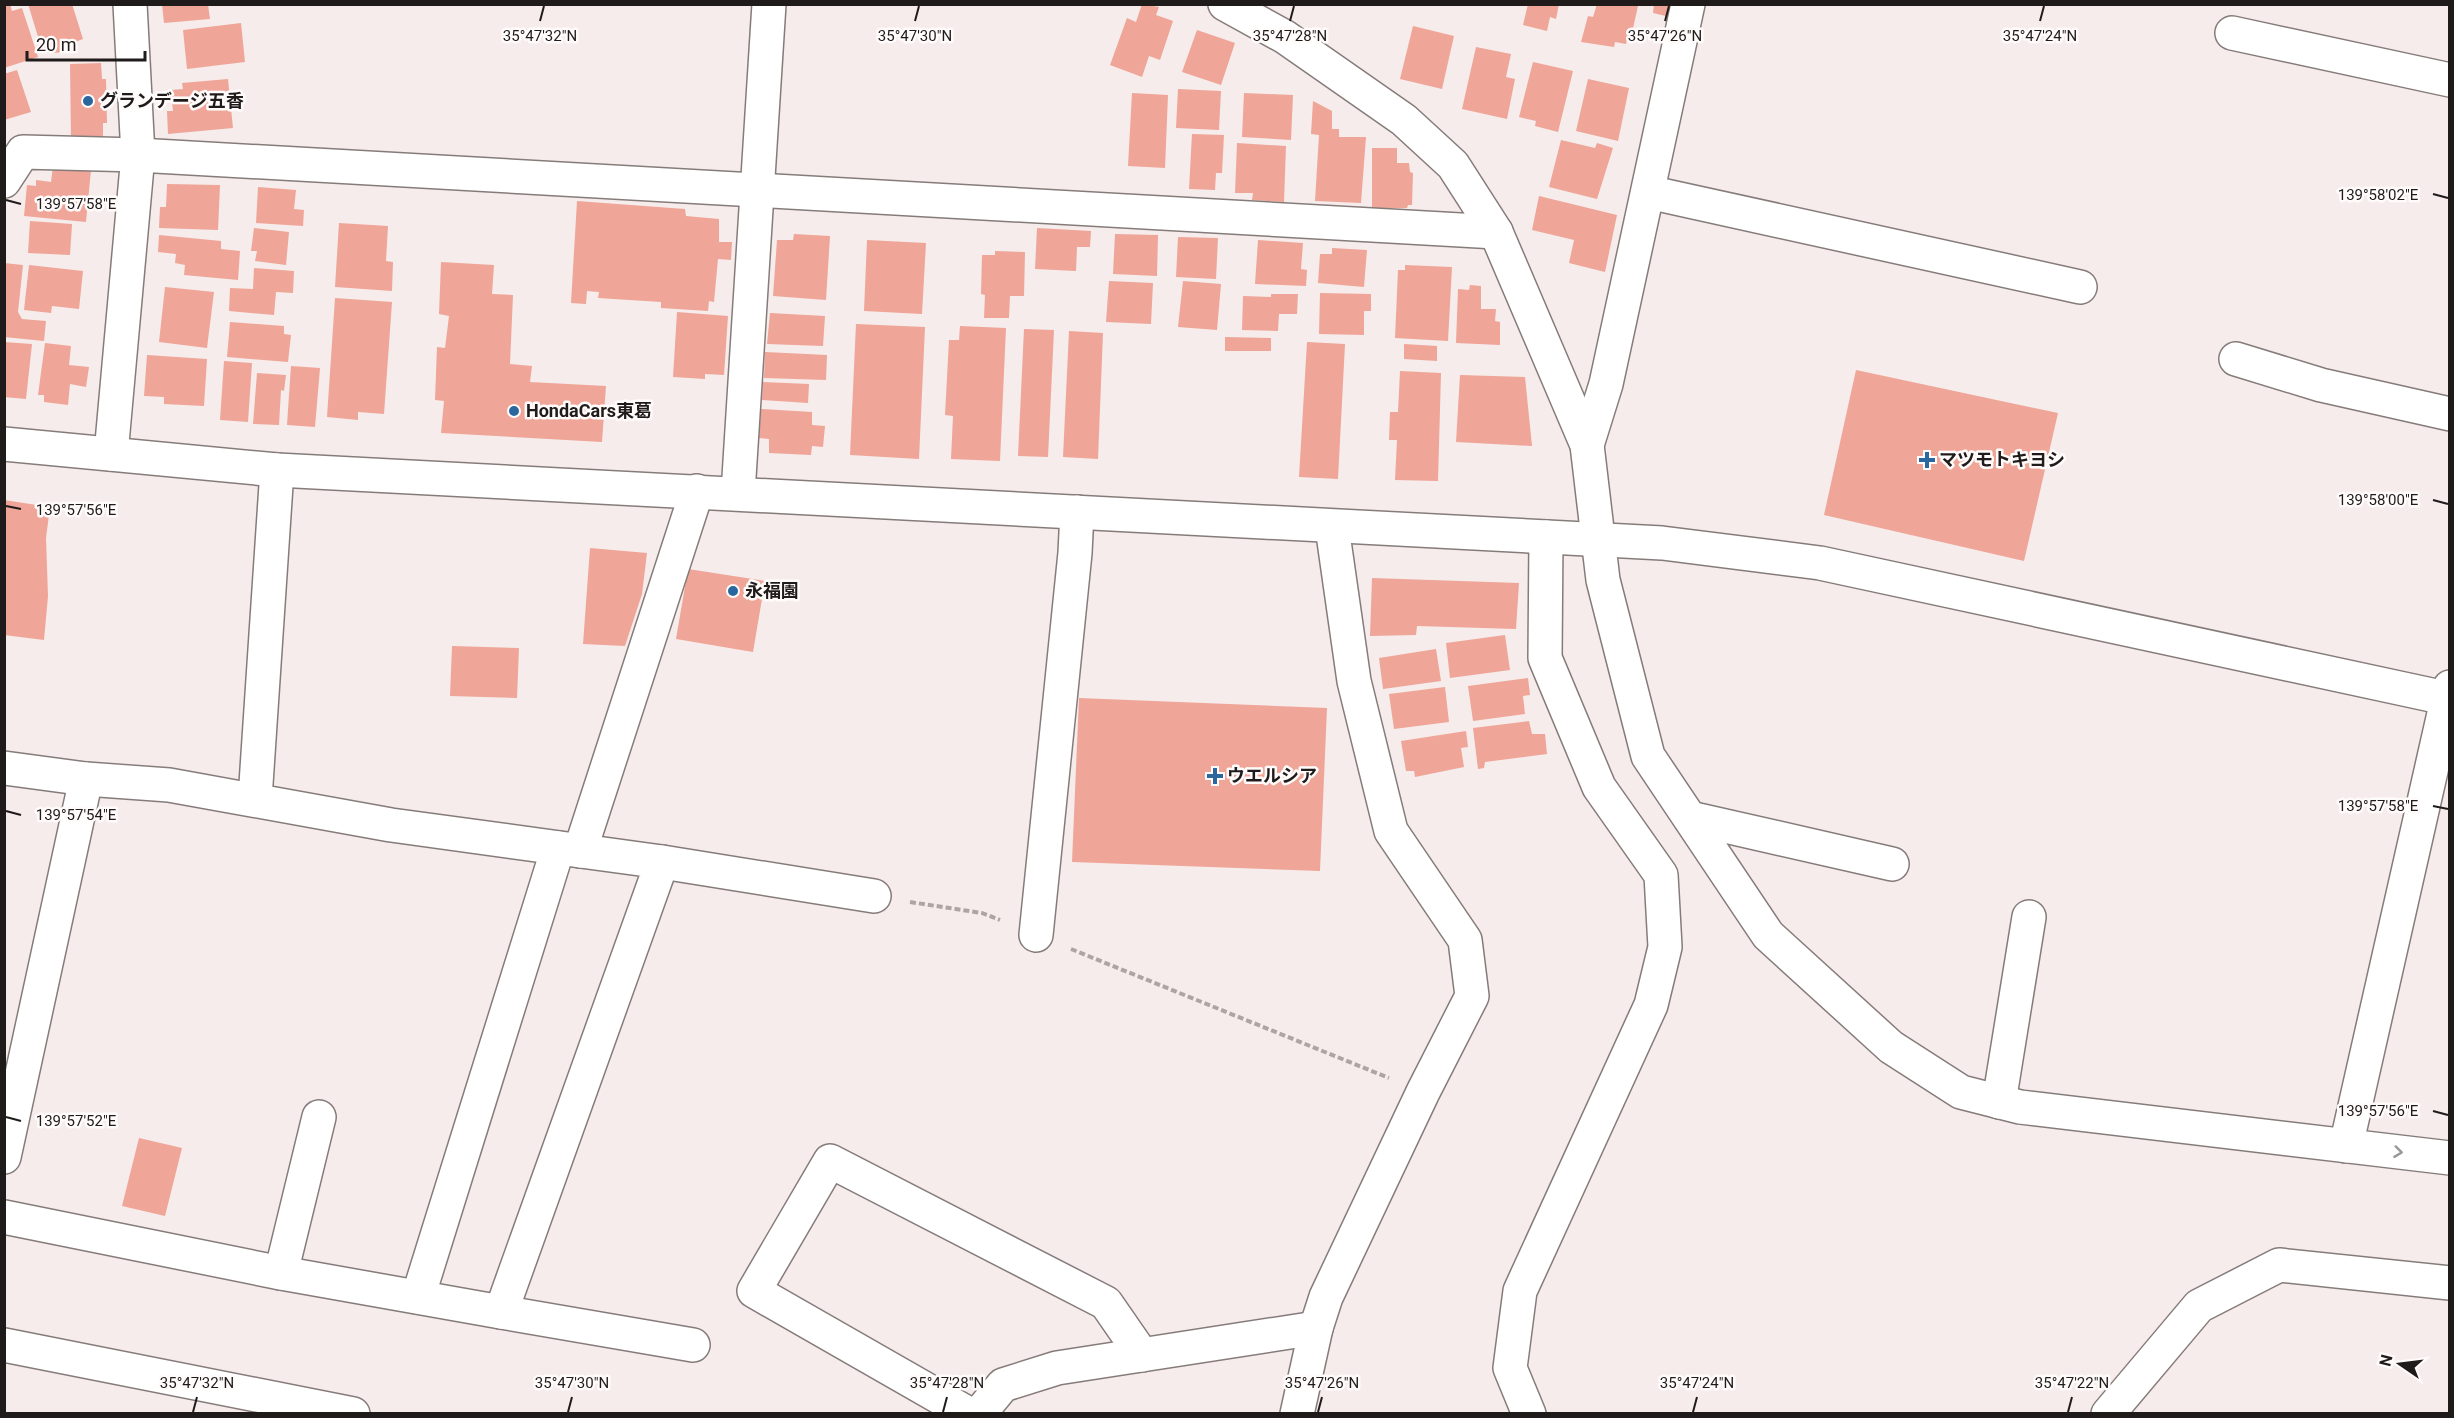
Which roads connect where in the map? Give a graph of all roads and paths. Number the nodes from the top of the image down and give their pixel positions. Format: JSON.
{"nodes":[{"id":1,"x":130,"y":4,"type":"edge"},
{"id":2,"x":769,"y":4,"type":"edge"},
{"id":3,"x":1225,"y":4,"type":"edge"},
{"id":4,"x":1688,"y":4,"type":"edge"},
{"id":5,"x":2232,"y":33,"type":"dead end"},
{"id":6,"x":2450,"y":80,"type":"edge"},
{"id":7,"x":138,"y":155,"type":"junction"},
{"id":8,"x":4,"y":181,"type":"edge"},
{"id":9,"x":756,"y":189,"type":"junction"},
{"id":10,"x":1648,"y":192,"type":"junction"},
{"id":11,"x":1496,"y":232,"type":"junction"},
{"id":12,"x":2080,"y":287,"type":"dead end"},
{"id":13,"x":2236,"y":359,"type":"dead end"},
{"id":14,"x":2450,"y":414,"type":"edge"},
{"id":15,"x":4,"y":444,"type":"edge"},
{"id":16,"x":1587,"y":445,"type":"junction"},
{"id":17,"x":111,"y":454,"type":"junction"},
{"id":18,"x":277,"y":470,"type":"junction"},
{"id":19,"x":697,"y":491,"type":"junction"},
{"id":20,"x":738,"y":494,"type":"junction"},
{"id":21,"x":1077,"y":512,"type":"junction"},
{"id":22,"x":1332,"y":527,"type":"junction"},
{"id":23,"x":1546,"y":537,"type":"junction"},
{"id":24,"x":1598,"y":540,"type":"junction"},
{"id":25,"x":2449,"y":695,"type":"edge"},
{"id":26,"x":4,"y":768,"type":"edge"},
{"id":27,"x":86,"y":779,"type":"junction"},
{"id":28,"x":255,"y":799,"type":"junction"},
{"id":29,"x":1690,"y":818,"type":"junction"},
{"id":30,"x":569,"y":849,"type":"junction"},
{"id":31,"x":662,"y":862,"type":"junction"},
{"id":32,"x":1892,"y":864,"type":"dead end"},
{"id":33,"x":874,"y":896,"type":"joint"},
{"id":34,"x":2029,"y":917,"type":"dead end"},
{"id":35,"x":1036,"y":934,"type":"junction"},
{"id":36,"x":1423,"y":1092,"type":"junction"},
{"id":37,"x":2000,"y":1102,"type":"junction"},
{"id":38,"x":319,"y":1117,"type":"dead end"},
{"id":39,"x":2346,"y":1146,"type":"junction"},
{"id":40,"x":4,"y":1157,"type":"edge"},
{"id":41,"x":2450,"y":1158,"type":"edge"},
{"id":42,"x":4,"y":1217,"type":"edge"},
{"id":43,"x":281,"y":1273,"type":"junction"},
{"id":44,"x":2450,"y":1283,"type":"edge"},
{"id":45,"x":418,"y":1297,"type":"junction"},
{"id":46,"x":501,"y":1312,"type":"junction"},
{"id":47,"x":1316,"y":1328,"type":"junction"},
{"id":48,"x":4,"y":1345,"type":"edge"},
{"id":49,"x":693,"y":1345,"type":"dead end"},
{"id":50,"x":1142,"y":1355,"type":"junction"},
{"id":51,"x":353,"y":1413,"type":"edge"},
{"id":52,"x":969,"y":1413,"type":"edge"},
{"id":53,"x":979,"y":1413,"type":"edge"},
{"id":54,"x":1297,"y":1413,"type":"edge"},
{"id":55,"x":1529,"y":1413,"type":"edge"},
{"id":56,"x":2108,"y":1413,"type":"edge"}],
"edges":[{"from":1,"to":7,"type":"street"},
{"from":2,"to":9,"type":"street"},
{"from":3,"to":11,"type":"street"},
{"from":4,"to":10,"type":"street"},
{"from":5,"to":6,"type":"street"},
{"from":7,"to":8,"type":"street"},
{"from":7,"to":9,"type":"street"},
{"from":7,"to":17,"type":"street"},
{"from":9,"to":11,"type":"street"},
{"from":9,"to":20,"type":"street"},
{"from":10,"to":12,"type":"street"},
{"from":10,"to":16,"type":"street"},
{"from":11,"to":16,"type":"street"},
{"from":13,"to":14,"type":"street"},
{"from":15,"to":17,"type":"street"},
{"from":16,"to":24,"type":"street"},
{"from":17,"to":18,"type":"street"},
{"from":18,"to":19,"type":"street"},
{"from":18,"to":28,"type":"street"},
{"from":19,"to":20,"type":"street"},
{"from":19,"to":30,"type":"street"},
{"from":20,"to":21,"type":"street"},
{"from":21,"to":22,"type":"street"},
{"from":21,"to":35,"type":"street"},
{"from":22,"to":23,"type":"street"},
{"from":22,"to":36,"type":"street"},
{"from":23,"to":24,"type":"street"},
{"from":23,"to":55,"type":"street"},
{"from":24,"to":25,"type":"street"},
{"from":24,"to":29,"type":"street"},
{"from":25,"to":39,"type":"street"},
{"from":26,"to":27,"type":"street"},
{"from":27,"to":28,"type":"street"},
{"from":27,"to":40,"type":"street"},
{"from":28,"to":30,"type":"street"},
{"from":29,"to":32,"type":"street"},
{"from":29,"to":37,"type":"street"},
{"from":30,"to":31,"type":"street"},
{"from":30,"to":45,"type":"street"},
{"from":31,"to":33,"type":"street"},
{"from":31,"to":46,"type":"street"},
{"from":33,"to":35,"type":"path"},
{"from":34,"to":37,"type":"street"},
{"from":35,"to":36,"type":"path"},
{"from":36,"to":47,"type":"street"},
{"from":37,"to":39,"type":"street"},
{"from":38,"to":43,"type":"street"},
{"from":39,"to":41,"type":"street","one_way":true},
{"from":42,"to":43,"type":"street"},
{"from":43,"to":45,"type":"street"},
{"from":44,"to":56,"type":"street"},
{"from":45,"to":46,"type":"street"},
{"from":46,"to":49,"type":"street"},
{"from":47,"to":50,"type":"street"},
{"from":47,"to":54,"type":"street"},
{"from":48,"to":51,"type":"street"},
{"from":50,"to":52,"type":"street"},
{"from":50,"to":53,"type":"street"}]}
